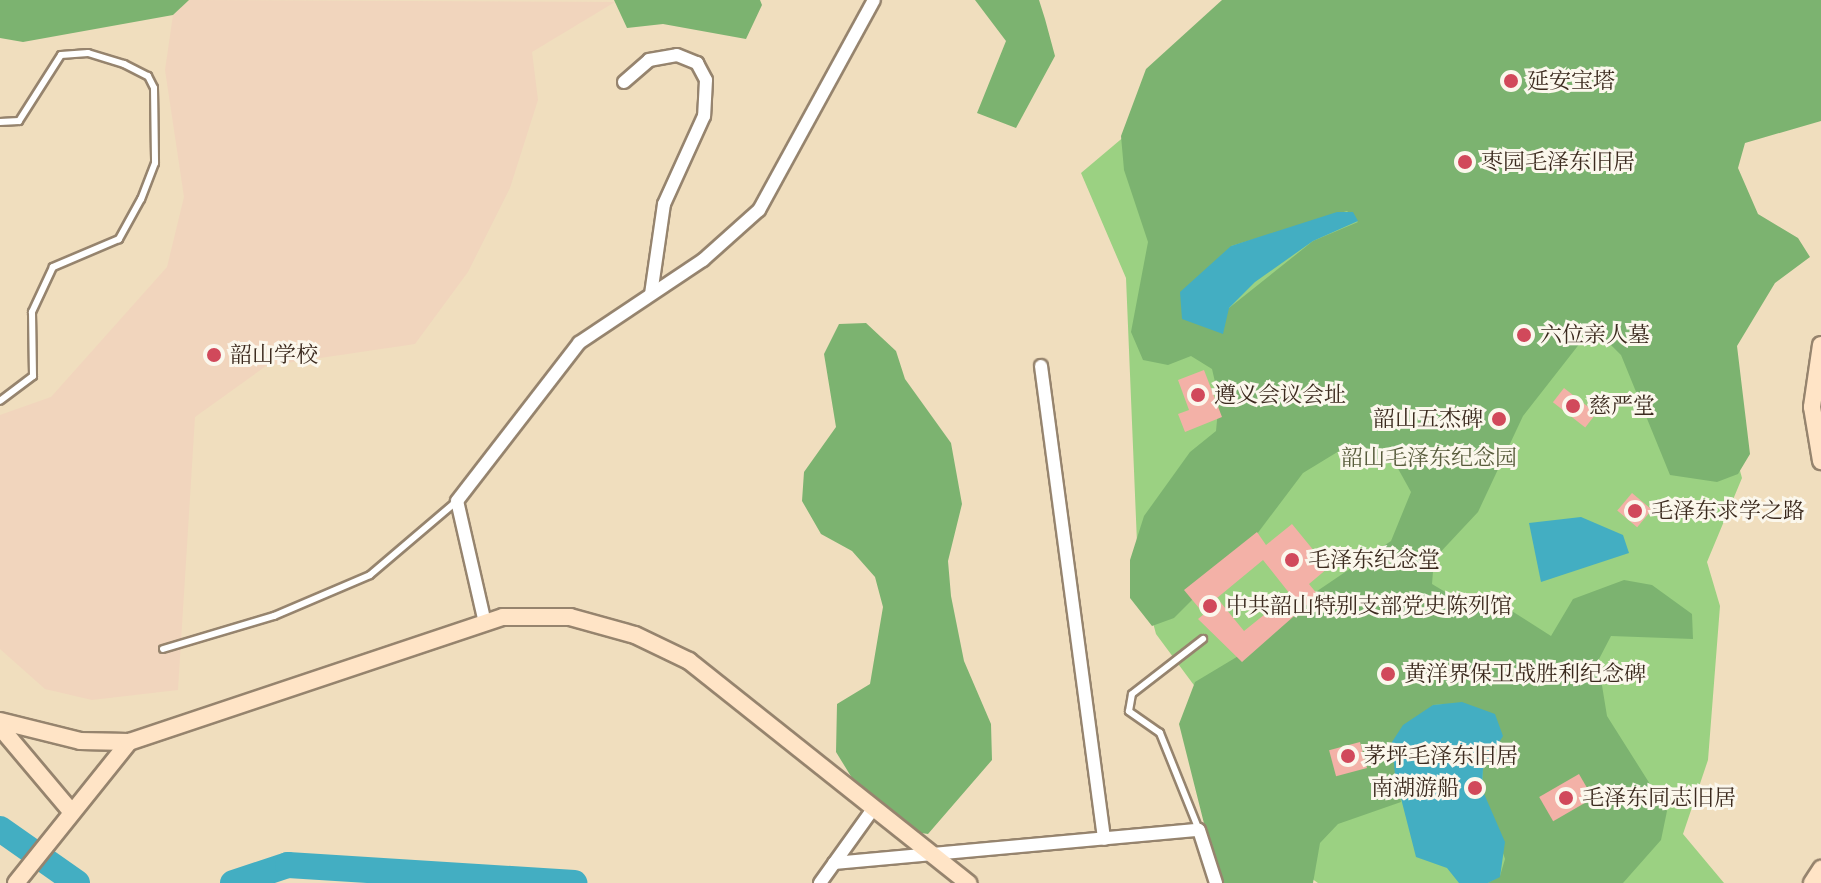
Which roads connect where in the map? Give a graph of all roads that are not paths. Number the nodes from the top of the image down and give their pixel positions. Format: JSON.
{"nodes":[{"id":1,"x":874,"y":0,"type":"edge"},
{"id":2,"x":624,"y":82,"type":"dead end"},
{"id":3,"x":0,"y":122,"type":"edge"},
{"id":4,"x":651,"y":294,"type":"junction"},
{"id":5,"x":1821,"y":345,"type":"edge"},
{"id":6,"x":1041,"y":366,"type":"dead end"},
{"id":7,"x":0,"y":401,"type":"edge"},
{"id":8,"x":1821,"y":461,"type":"edge"},
{"id":9,"x":457,"y":501,"type":"junction"},
{"id":10,"x":485,"y":623,"type":"junction"},
{"id":11,"x":1203,"y":639,"type":"dead end"},
{"id":12,"x":163,"y":649,"type":"dead end"},
{"id":13,"x":0,"y":724,"type":"edge"},
{"id":14,"x":129,"y":742,"type":"junction"},
{"id":15,"x":873,"y":809,"type":"junction"},
{"id":16,"x":70,"y":810,"type":"junction"},
{"id":17,"x":1199,"y":830,"type":"junction"},
{"id":18,"x":1104,"y":839,"type":"junction"},
{"id":19,"x":931,"y":852,"type":"junction"},
{"id":20,"x":834,"y":863,"type":"junction"},
{"id":21,"x":1821,"y":869,"type":"edge"},
{"id":22,"x":20,"y":877,"type":"edge"},
{"id":23,"x":820,"y":883,"type":"edge"},
{"id":24,"x":968,"y":883,"type":"edge"},
{"id":25,"x":1216,"y":883,"type":"edge"},
{"id":26,"x":1812,"y":883,"type":"edge"}],
"edges":[{"from":1,"to":4,"type":"street"},
{"from":2,"to":4,"type":"street"},
{"from":3,"to":7,"type":"lane"},
{"from":4,"to":9,"type":"street"},
{"from":5,"to":8,"type":"main road"},
{"from":6,"to":18,"type":"street"},
{"from":9,"to":10,"type":"street"},
{"from":9,"to":12,"type":"lane"},
{"from":10,"to":14,"type":"main road"},
{"from":10,"to":15,"type":"main road"},
{"from":11,"to":17,"type":"lane"},
{"from":13,"to":14,"type":"main road"},
{"from":13,"to":16,"type":"main road"},
{"from":14,"to":16,"type":"main road"},
{"from":15,"to":19,"type":"main road"},
{"from":15,"to":20,"type":"street"},
{"from":16,"to":22,"type":"main road"},
{"from":17,"to":18,"type":"street"},
{"from":17,"to":25,"type":"street"},
{"from":18,"to":19,"type":"street"},
{"from":19,"to":20,"type":"street"},
{"from":19,"to":24,"type":"main road"},
{"from":20,"to":23,"type":"street"},
{"from":21,"to":26,"type":"main road"}]}
